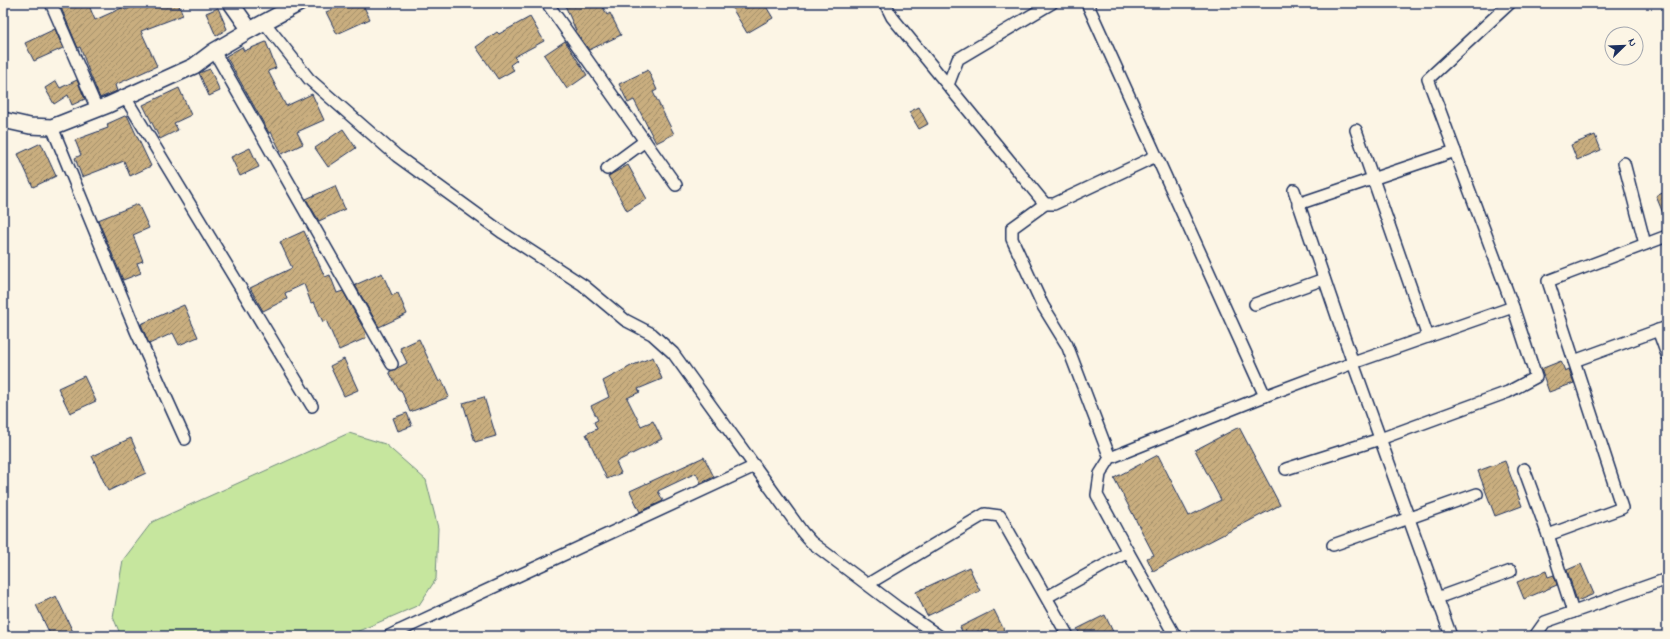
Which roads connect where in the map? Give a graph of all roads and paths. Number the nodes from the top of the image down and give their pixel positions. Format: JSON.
{"nodes":[{"id":1,"x":51,"y":3,"type":"edge"},
{"id":2,"x":231,"y":3,"type":"edge"},
{"id":3,"x":300,"y":3,"type":"edge"},
{"id":4,"x":547,"y":3,"type":"edge"},
{"id":5,"x":885,"y":3,"type":"edge"},
{"id":6,"x":1052,"y":3,"type":"edge"},
{"id":7,"x":1087,"y":3,"type":"edge"},
{"id":8,"x":1510,"y":3,"type":"edge"},
{"id":9,"x":264,"y":22,"type":"junction"},
{"id":10,"x":250,"y":30,"type":"junction"},
{"id":11,"x":214,"y":51,"type":"junction"},
{"id":12,"x":948,"y":85,"type":"junction"},
{"id":13,"x":125,"y":97,"type":"junction"},
{"id":14,"x":97,"y":108,"type":"junction"},
{"id":15,"x":4,"y":117,"type":"edge"},
{"id":16,"x":52,"y":127,"type":"junction"},
{"id":17,"x":1356,"y":130,"type":"dead end"},
{"id":18,"x":645,"y":141,"type":"junction"},
{"id":19,"x":1455,"y":151,"type":"junction"},
{"id":20,"x":1156,"y":156,"type":"junction"},
{"id":21,"x":1624,"y":163,"type":"dead end"},
{"id":22,"x":607,"y":169,"type":"dead end"},
{"id":23,"x":1373,"y":178,"type":"junction"},
{"id":24,"x":676,"y":185,"type":"dead end"},
{"id":25,"x":1294,"y":190,"type":"dead end"},
{"id":26,"x":1045,"y":204,"type":"junction"},
{"id":27,"x":1298,"y":204,"type":"junction"},
{"id":28,"x":1667,"y":236,"type":"edge"},
{"id":29,"x":1645,"y":244,"type":"junction"},
{"id":30,"x":1324,"y":279,"type":"junction"},
{"id":31,"x":1255,"y":304,"type":"dead end"},
{"id":32,"x":1513,"y":307,"type":"junction"},
{"id":33,"x":1663,"y":328,"type":"edge"},
{"id":34,"x":1428,"y":337,"type":"junction"},
{"id":35,"x":1667,"y":355,"type":"edge"},
{"id":36,"x":1574,"y":361,"type":"junction"},
{"id":37,"x":1353,"y":363,"type":"junction"},
{"id":38,"x":392,"y":364,"type":"dead end"},
{"id":39,"x":1265,"y":396,"type":"junction"},
{"id":40,"x":312,"y":406,"type":"dead end"},
{"id":41,"x":185,"y":439,"type":"dead end"},
{"id":42,"x":1380,"y":439,"type":"junction"},
{"id":43,"x":1110,"y":458,"type":"junction"},
{"id":44,"x":755,"y":466,"type":"junction"},
{"id":45,"x":1286,"y":469,"type":"dead end"},
{"id":46,"x":1524,"y":469,"type":"dead end"},
{"id":47,"x":1477,"y":494,"type":"dead end"},
{"id":48,"x":1408,"y":517,"type":"junction"},
{"id":49,"x":1548,"y":535,"type":"junction"},
{"id":50,"x":1333,"y":544,"type":"dead end"},
{"id":51,"x":1128,"y":552,"type":"junction"},
{"id":52,"x":1511,"y":571,"type":"dead end"},
{"id":53,"x":1667,"y":579,"type":"edge"},
{"id":54,"x":868,"y":584,"type":"junction"},
{"id":55,"x":1047,"y":597,"type":"junction"},
{"id":56,"x":1437,"y":598,"type":"junction"},
{"id":57,"x":1573,"y":612,"type":"junction"},
{"id":58,"x":401,"y":633,"type":"edge"},
{"id":59,"x":389,"y":636,"type":"edge"},
{"id":60,"x":939,"y":636,"type":"edge"},
{"id":61,"x":1068,"y":636,"type":"edge"},
{"id":62,"x":1175,"y":636,"type":"edge"},
{"id":63,"x":1451,"y":636,"type":"edge"},
{"id":64,"x":1534,"y":636,"type":"edge"}],
"edges":[{"from":1,"to":14,"type":"street"},
{"from":2,"to":10,"type":"main road"},
{"from":3,"to":9,"type":"main road"},
{"from":4,"to":18,"type":"street"},
{"from":5,"to":12,"type":"street"},
{"from":6,"to":12,"type":"street"},
{"from":7,"to":20,"type":"street"},
{"from":8,"to":19,"type":"street"},
{"from":9,"to":10,"type":"main road"},
{"from":9,"to":44,"type":"street"},
{"from":10,"to":11,"type":"main road"},
{"from":11,"to":13,"type":"main road"},
{"from":11,"to":38,"type":"street"},
{"from":12,"to":26,"type":"street"},
{"from":13,"to":14,"type":"main road"},
{"from":13,"to":40,"type":"street"},
{"from":14,"to":16,"type":"main road"},
{"from":15,"to":16,"type":"main road"},
{"from":16,"to":41,"type":"street"},
{"from":17,"to":23,"type":"street"},
{"from":18,"to":22,"type":"street"},
{"from":18,"to":24,"type":"street"},
{"from":19,"to":23,"type":"street"},
{"from":19,"to":32,"type":"street"},
{"from":20,"to":26,"type":"street"},
{"from":20,"to":39,"type":"street"},
{"from":21,"to":29,"type":"street"},
{"from":23,"to":27,"type":"street"},
{"from":23,"to":34,"type":"street"},
{"from":25,"to":27,"type":"street"},
{"from":26,"to":43,"type":"street"},
{"from":27,"to":30,"type":"street"},
{"from":28,"to":29,"type":"street"},
{"from":29,"to":36,"type":"street"},
{"from":30,"to":31,"type":"street"},
{"from":30,"to":37,"type":"street"},
{"from":32,"to":34,"type":"street"},
{"from":32,"to":42,"type":"street"},
{"from":33,"to":35,"type":"street"},
{"from":33,"to":36,"type":"street"},
{"from":34,"to":37,"type":"street"},
{"from":36,"to":49,"type":"street"},
{"from":37,"to":39,"type":"street"},
{"from":37,"to":42,"type":"street"},
{"from":39,"to":43,"type":"street"},
{"from":42,"to":45,"type":"street"},
{"from":42,"to":48,"type":"street"},
{"from":43,"to":51,"type":"street"},
{"from":44,"to":54,"type":"street"},
{"from":44,"to":58,"type":"street"},
{"from":46,"to":49,"type":"street"},
{"from":47,"to":48,"type":"street"},
{"from":48,"to":50,"type":"street"},
{"from":48,"to":56,"type":"street"},
{"from":49,"to":57,"type":"street"},
{"from":51,"to":55,"type":"street"},
{"from":51,"to":62,"type":"street"},
{"from":52,"to":56,"type":"street"},
{"from":53,"to":57,"type":"street"},
{"from":54,"to":55,"type":"street"},
{"from":54,"to":60,"type":"street"},
{"from":55,"to":61,"type":"street"},
{"from":56,"to":63,"type":"street"},
{"from":57,"to":64,"type":"street"},
{"from":58,"to":59,"type":"street"}]}
